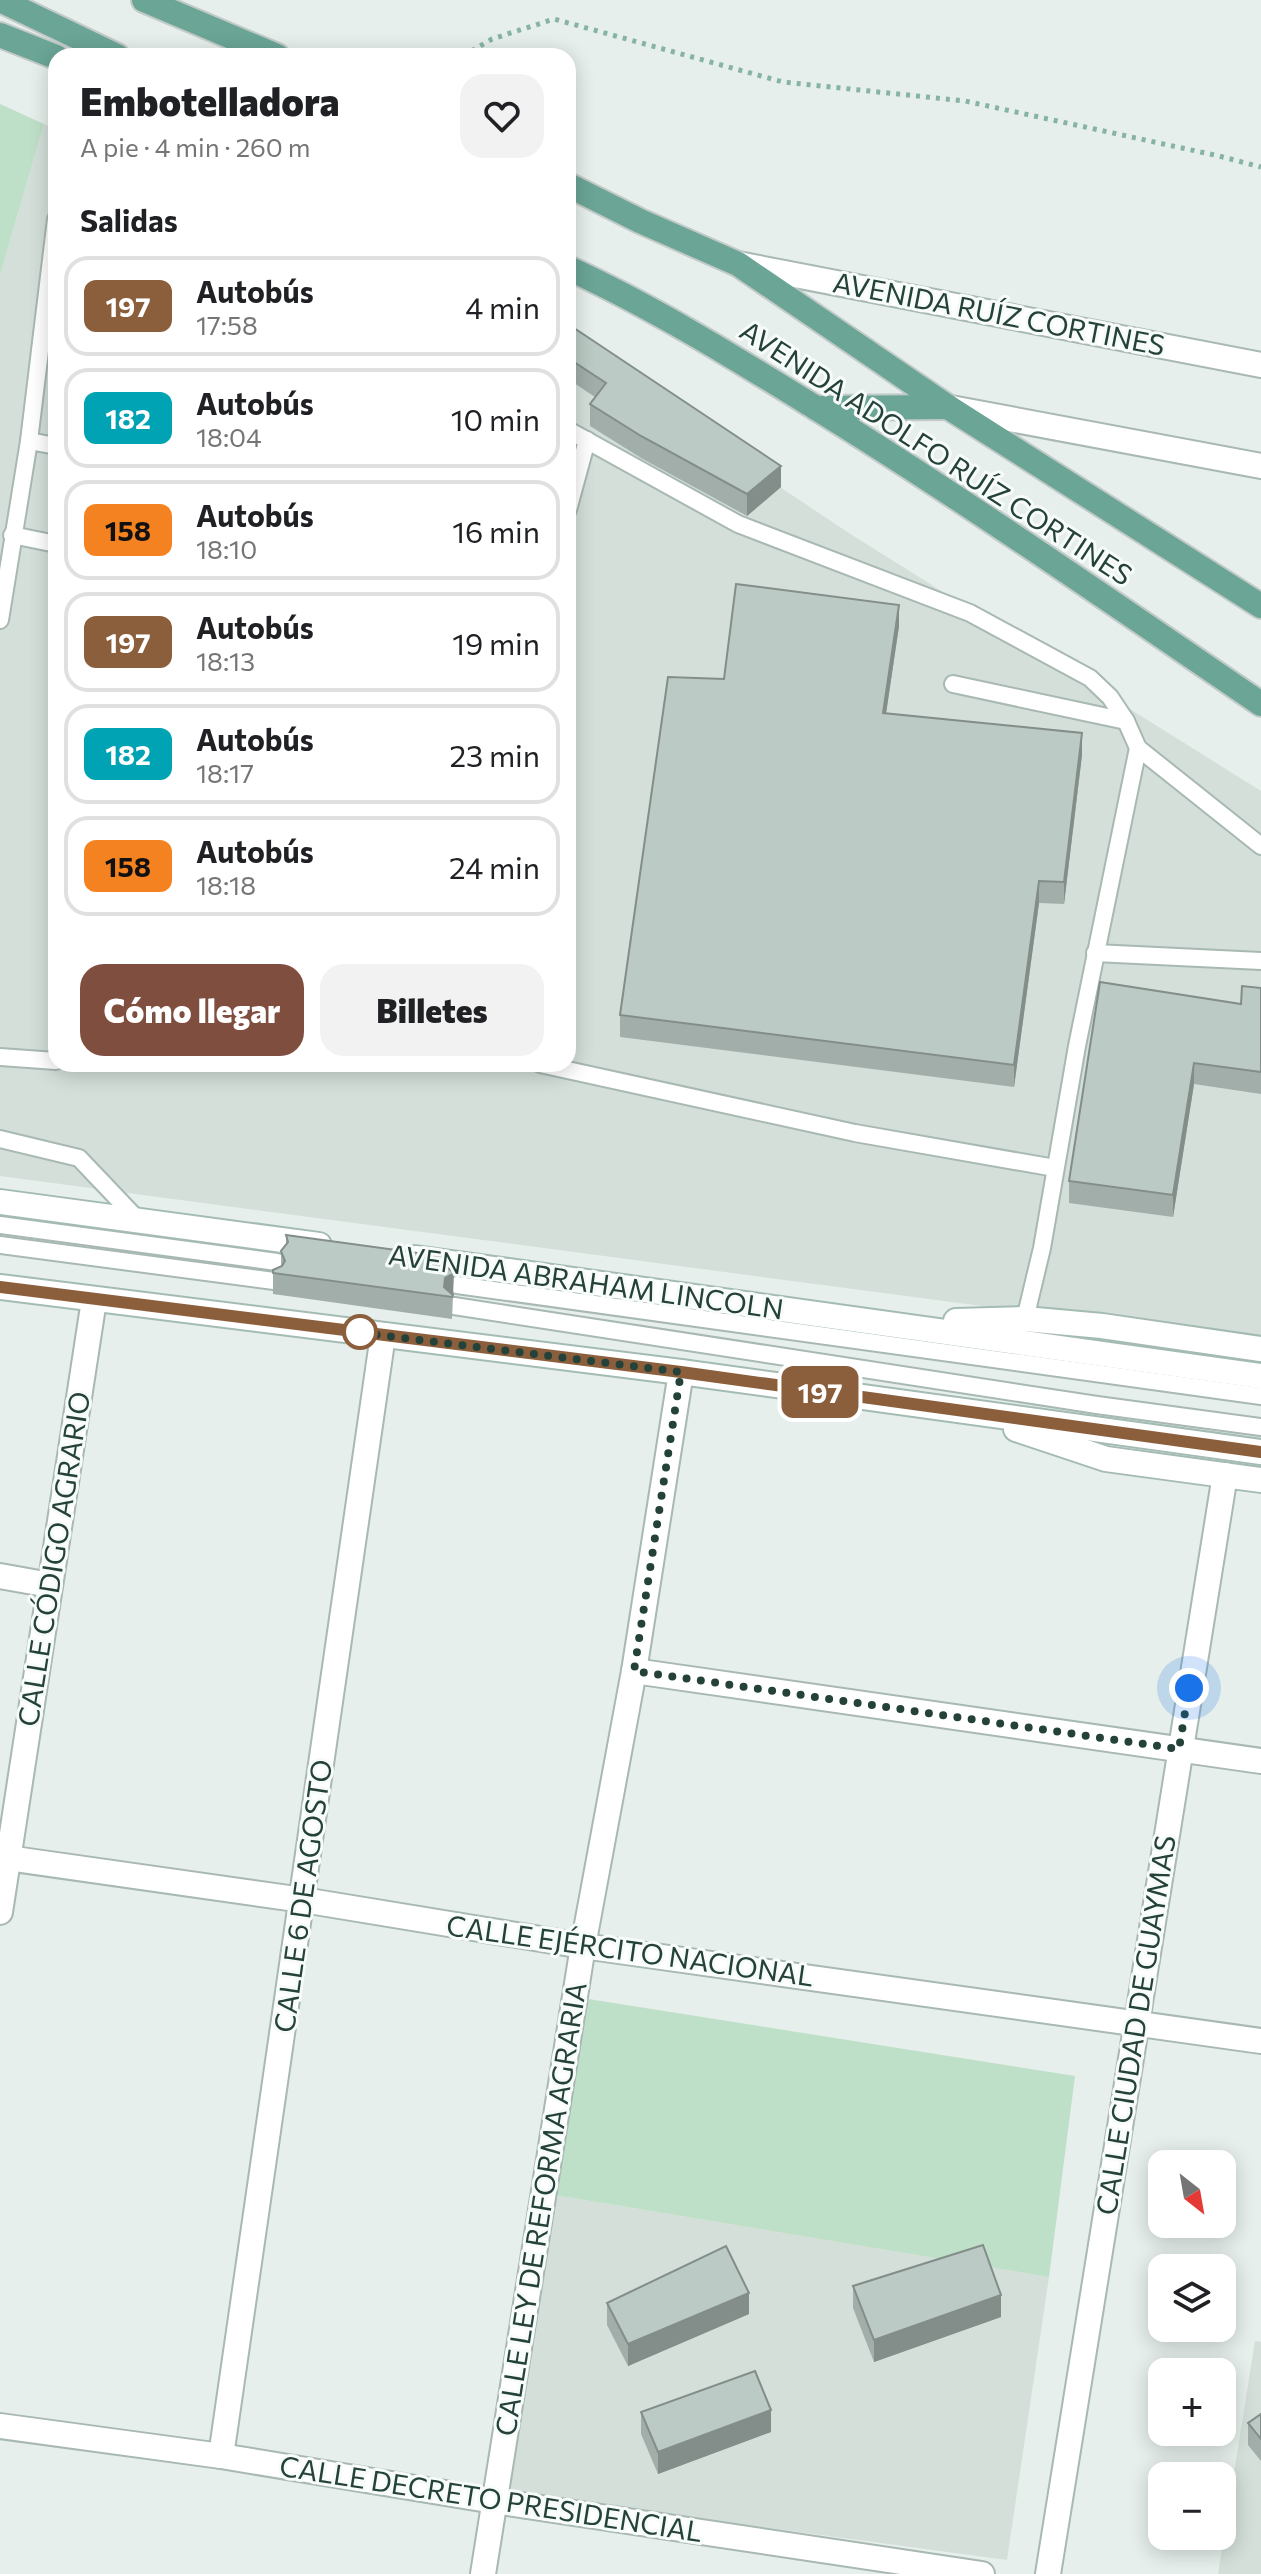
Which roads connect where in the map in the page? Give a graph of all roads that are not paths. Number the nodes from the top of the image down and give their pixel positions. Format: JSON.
{"nodes":[{"id":1,"x":0,"y":0,"type":"edge"},
{"id":2,"x":144,"y":0,"type":"edge"},
{"id":3,"x":189,"y":8,"type":"edge"},
{"id":4,"x":0,"y":35,"type":"edge"},
{"id":5,"x":100,"y":48,"type":"edge"},
{"id":6,"x":262,"y":48,"type":"edge"},
{"id":7,"x":48,"y":54,"type":"edge"},
{"id":8,"x":576,"y":189,"type":"edge"},
{"id":9,"x":738,"y":264,"type":"junction"},
{"id":10,"x":576,"y":272,"type":"edge"},
{"id":11,"x":48,"y":302,"type":"edge"},
{"id":12,"x":1261,"y":365,"type":"edge"},
{"id":13,"x":948,"y":407,"type":"junction"},
{"id":14,"x":816,"y":408,"type":"junction"},
{"id":15,"x":576,"y":434,"type":"edge"},
{"id":16,"x":587,"y":440,"type":"junction"},
{"id":17,"x":29,"y":441,"type":"junction"},
{"id":18,"x":48,"y":445,"type":"edge"},
{"id":19,"x":1261,"y":466,"type":"edge"},
{"id":20,"x":576,"y":481,"type":"edge"},
{"id":21,"x":12,"y":535,"type":"junction"},
{"id":22,"x":48,"y":542,"type":"edge"},
{"id":23,"x":2,"y":590,"type":"edge"},
{"id":24,"x":1261,"y":606,"type":"edge"},
{"id":25,"x":0,"y":620,"type":"edge"},
{"id":26,"x":953,"y":684,"type":"dead end"},
{"id":27,"x":1261,"y":704,"type":"edge"},
{"id":28,"x":1126,"y":721,"type":"junction"},
{"id":29,"x":1138,"y":748,"type":"junction"},
{"id":30,"x":1261,"y":846,"type":"edge"},
{"id":31,"x":1095,"y":953,"type":"junction"},
{"id":32,"x":1261,"y":961,"type":"edge"},
{"id":33,"x":0,"y":1057,"type":"edge"},
{"id":34,"x":48,"y":1060,"type":"edge"},
{"id":35,"x":576,"y":1072,"type":"edge"},
{"id":36,"x":0,"y":1139,"type":"edge"},
{"id":37,"x":1055,"y":1168,"type":"junction"},
{"id":38,"x":0,"y":1202,"type":"edge"},
{"id":39,"x":138,"y":1220,"type":"junction"},
{"id":40,"x":0,"y":1225,"type":"edge"},
{"id":41,"x":0,"y":1245,"type":"edge"},
{"id":42,"x":341,"y":1248,"type":"edge"},
{"id":43,"x":387,"y":1255,"type":"edge"},
{"id":44,"x":277,"y":1262,"type":"dead end"},
{"id":45,"x":274,"y":1281,"type":"edge"},
{"id":46,"x":457,"y":1285,"type":"edge"},
{"id":47,"x":0,"y":1287,"type":"edge"},
{"id":48,"x":94,"y":1300,"type":"junction"},
{"id":49,"x":454,"y":1306,"type":"edge"},
{"id":50,"x":1025,"y":1319,"type":"junction"},
{"id":51,"x":886,"y":1323,"type":"junction"},
{"id":52,"x":383,"y":1335,"type":"junction"},
{"id":53,"x":1261,"y":1349,"type":"edge"},
{"id":54,"x":681,"y":1372,"type":"junction"},
{"id":55,"x":1261,"y":1376,"type":"edge"},
{"id":56,"x":1261,"y":1396,"type":"edge"},
{"id":57,"x":972,"y":1414,"type":"junction"},
{"id":58,"x":1261,"y":1427,"type":"edge"},
{"id":59,"x":1261,"y":1452,"type":"edge"},
{"id":60,"x":1225,"y":1475,"type":"junction"},
{"id":61,"x":1261,"y":1480,"type":"edge"},
{"id":62,"x":0,"y":1576,"type":"edge"},
{"id":63,"x":50,"y":1585,"type":"junction"},
{"id":64,"x":634,"y":1671,"type":"junction"},
{"id":65,"x":1179,"y":1749,"type":"junction"},
{"id":66,"x":1261,"y":1761,"type":"edge"},
{"id":67,"x":4,"y":1858,"type":"edge"},
{"id":68,"x":303,"y":1900,"type":"junction"},
{"id":69,"x":0,"y":1912,"type":"edge"},
{"id":70,"x":583,"y":1946,"type":"junction"},
{"id":71,"x":1137,"y":2023,"type":"junction"},
{"id":72,"x":1261,"y":2041,"type":"edge"},
{"id":73,"x":0,"y":2426,"type":"edge"},
{"id":74,"x":221,"y":2456,"type":"junction"},
{"id":75,"x":494,"y":2501,"type":"junction"},
{"id":76,"x":483,"y":2574,"type":"edge"},
{"id":77,"x":982,"y":2574,"type":"edge"},
{"id":78,"x":1048,"y":2574,"type":"edge"}],
"edges":[{"from":1,"to":5,"type":"main road"},
{"from":2,"to":3,"type":"main road"},
{"from":3,"to":6,"type":"main road"},
{"from":4,"to":7,"type":"main road"},
{"from":8,"to":9,"type":"main road","name":"AVENIDA ADOLFO RUÍZ CORTINES"},
{"from":9,"to":12,"type":"street","name":"AVENIDA RUÍZ CORTINES"},
{"from":9,"to":13,"type":"main road","name":"AVENIDA ADOLFO RUÍZ CORTINES"},
{"from":10,"to":14,"type":"main road","name":"AVENIDA ADOLFO RUÍZ CORTINES"},
{"from":11,"to":17,"type":"lane"},
{"from":13,"to":14,"type":"main road"},
{"from":13,"to":19,"type":"street"},
{"from":13,"to":24,"type":"main road","name":"AVENIDA ADOLFO RUÍZ CORTINES"},
{"from":14,"to":27,"type":"main road","name":"AVENIDA ADOLFO RUÍZ CORTINES"},
{"from":15,"to":16,"type":"lane"},
{"from":16,"to":20,"type":"lane"},
{"from":16,"to":28,"type":"lane"},
{"from":17,"to":18,"type":"lane"},
{"from":17,"to":21,"type":"lane"},
{"from":21,"to":22,"type":"lane"},
{"from":21,"to":23,"type":"lane"},
{"from":23,"to":25,"type":"lane"},
{"from":26,"to":28,"type":"lane"},
{"from":28,"to":29,"type":"lane"},
{"from":29,"to":30,"type":"lane"},
{"from":29,"to":31,"type":"lane"},
{"from":31,"to":32,"type":"lane"},
{"from":31,"to":37,"type":"lane"},
{"from":33,"to":34,"type":"lane"},
{"from":35,"to":37,"type":"lane"},
{"from":36,"to":39,"type":"lane"},
{"from":37,"to":50,"type":"lane"},
{"from":38,"to":39,"type":"street"},
{"from":39,"to":42,"type":"street"},
{"from":40,"to":44,"type":"lane"},
{"from":41,"to":45,"type":"lane"},
{"from":43,"to":51,"type":"street","name":"AVENIDA ABRAHAM LINCOLN"},
{"from":46,"to":56,"type":"lane"},
{"from":47,"to":48,"type":"street"},
{"from":48,"to":52,"type":"street"},
{"from":48,"to":63,"type":"street","name":"CALLE CÓDIGO AGRARIO"},
{"from":49,"to":58,"type":"lane"},
{"from":50,"to":51,"type":"street","name":"AVENIDA ABRAHAM LINCOLN"},
{"from":50,"to":53,"type":"street","name":"AVENIDA ABRAHAM LINCOLN"},
{"from":51,"to":55,"type":"street","name":"AVENIDA ABRAHAM LINCOLN"},
{"from":52,"to":54,"type":"street"},
{"from":52,"to":68,"type":"street","name":"CALLE 6 DE AGOSTO"},
{"from":54,"to":57,"type":"street"},
{"from":54,"to":64,"type":"street","name":"CALLE LEY DE REFORMA AGRARIA"},
{"from":57,"to":59,"type":"street"},
{"from":57,"to":60,"type":"street"},
{"from":60,"to":61,"type":"street"},
{"from":60,"to":65,"type":"street","name":"CALLE CIUDAD DE GUAYMAS"},
{"from":62,"to":63,"type":"street"},
{"from":63,"to":67,"type":"street","name":"CALLE CÓDIGO AGRARIO"},
{"from":64,"to":65,"type":"street"},
{"from":64,"to":70,"type":"street","name":"CALLE LEY DE REFORMA AGRARIA"},
{"from":65,"to":66,"type":"street"},
{"from":65,"to":71,"type":"street","name":"CALLE CIUDAD DE GUAYMAS"},
{"from":67,"to":68,"type":"street","name":"CALLE EJÉRCITO NACIONAL"},
{"from":67,"to":69,"type":"street","name":"CALLE CÓDIGO AGRARIO"},
{"from":68,"to":70,"type":"street","name":"CALLE EJÉRCITO NACIONAL"},
{"from":68,"to":74,"type":"street","name":"CALLE 6 DE AGOSTO"},
{"from":70,"to":71,"type":"street","name":"CALLE EJÉRCITO NACIONAL"},
{"from":70,"to":75,"type":"street","name":"CALLE LEY DE REFORMA AGRARIA"},
{"from":71,"to":72,"type":"street","name":"CALLE EJÉRCITO NACIONAL"},
{"from":71,"to":78,"type":"street","name":"CALLE CIUDAD DE GUAYMAS"},
{"from":73,"to":74,"type":"street","name":"CALLE DECRETO PRESIDENCIAL"},
{"from":74,"to":75,"type":"street","name":"CALLE DECRETO PRESIDENCIAL"},
{"from":75,"to":76,"type":"street","name":"CALLE LEY DE REFORMA AGRARIA"},
{"from":75,"to":77,"type":"street","name":"CALLE DECRETO PRESIDENCIAL"}]}
